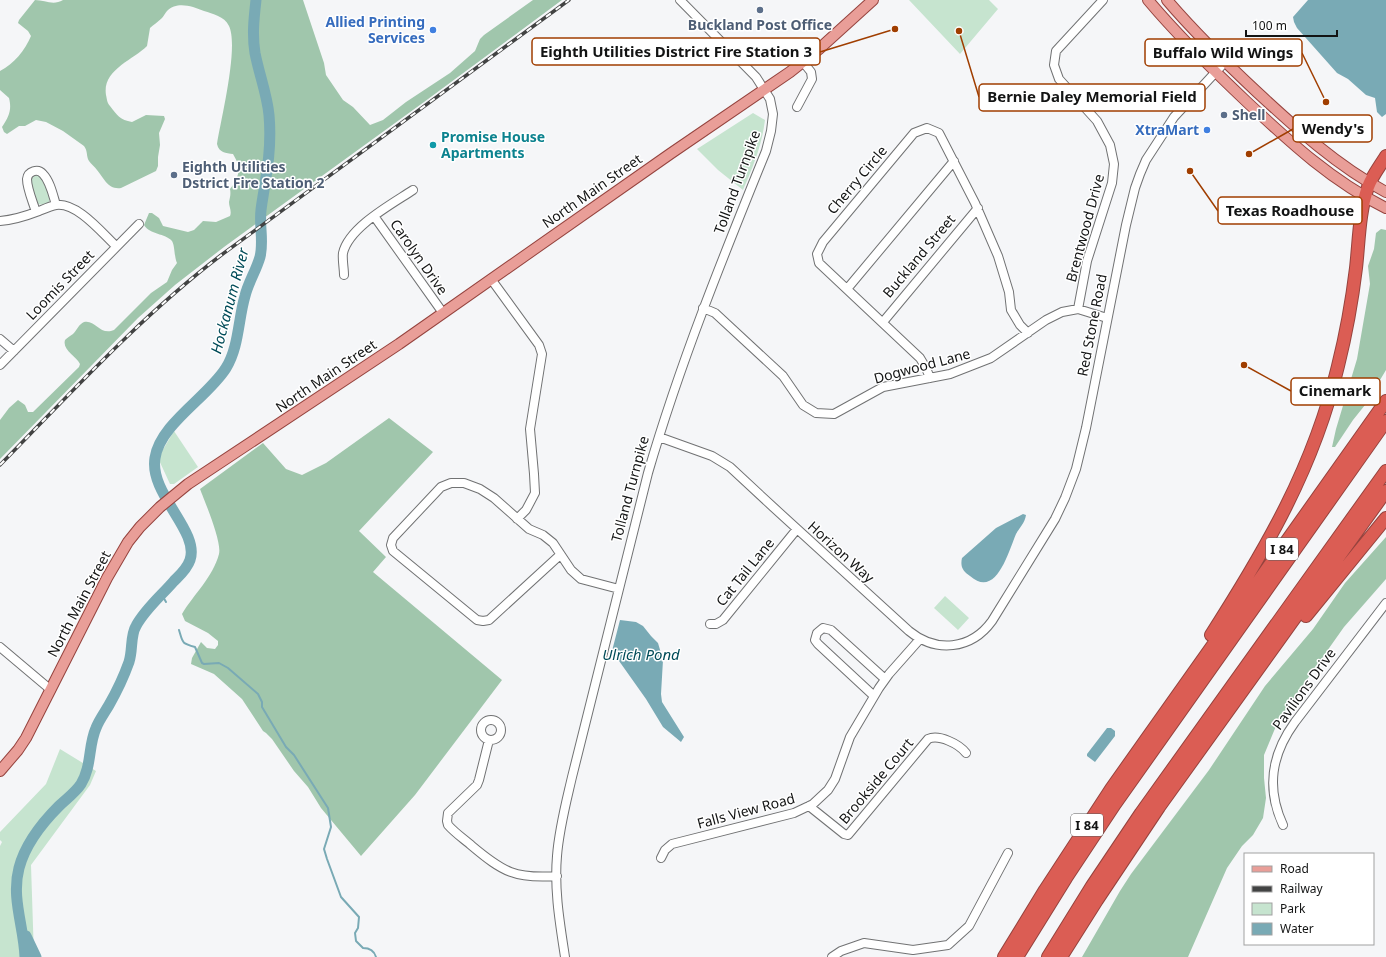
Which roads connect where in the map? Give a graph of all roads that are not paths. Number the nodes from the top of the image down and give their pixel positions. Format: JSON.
{"nodes":[{"id":1,"x":680,"y":0,"type":"edge"},
{"id":2,"x":873,"y":0,"type":"edge"},
{"id":3,"x":1104,"y":0,"type":"edge"},
{"id":4,"x":1148,"y":0,"type":"edge"},
{"id":5,"x":1167,"y":0,"type":"edge"},
{"id":6,"x":803,"y":62,"type":"junction"},
{"id":7,"x":1225,"y":62,"type":"junction"},
{"id":8,"x":1215,"y":72,"type":"junction"},
{"id":9,"x":764,"y":90,"type":"junction"},
{"id":10,"x":797,"y":107,"type":"dead end"},
{"id":11,"x":1386,"y":156,"type":"edge"},
{"id":12,"x":954,"y":161,"type":"junction"},
{"id":13,"x":1370,"y":183,"type":"junction"},
{"id":14,"x":413,"y":190,"type":"dead end"},
{"id":15,"x":1386,"y":192,"type":"edge"},
{"id":16,"x":1366,"y":197,"type":"junction"},
{"id":17,"x":56,"y":205,"type":"junction"},
{"id":18,"x":978,"y":208,"type":"junction"},
{"id":19,"x":1386,"y":208,"type":"edge"},
{"id":20,"x":36,"y":212,"type":"junction"},
{"id":21,"x":374,"y":216,"type":"junction"},
{"id":22,"x":0,"y":221,"type":"edge"},
{"id":23,"x":139,"y":224,"type":"dead end"},
{"id":24,"x":116,"y":246,"type":"junction"},
{"id":25,"x":344,"y":275,"type":"dead end"},
{"id":26,"x":492,"y":279,"type":"junction"},
{"id":27,"x":847,"y":289,"type":"junction"},
{"id":28,"x":703,"y":308,"type":"junction"},
{"id":29,"x":1078,"y":309,"type":"junction"},
{"id":30,"x":443,"y":313,"type":"junction"},
{"id":31,"x":1107,"y":318,"type":"junction"},
{"id":32,"x":882,"y":322,"type":"junction"},
{"id":33,"x":1028,"y":333,"type":"junction"},
{"id":34,"x":0,"y":340,"type":"edge"},
{"id":35,"x":14,"y":351,"type":"junction"},
{"id":36,"x":0,"y":365,"type":"edge"},
{"id":37,"x":930,"y":378,"type":"junction"},
{"id":38,"x":1386,"y":401,"type":"edge"},
{"id":39,"x":1386,"y":421,"type":"edge"},
{"id":40,"x":659,"y":436,"type":"junction"},
{"id":41,"x":1386,"y":471,"type":"edge"},
{"id":42,"x":1386,"y":491,"type":"edge"},
{"id":43,"x":1386,"y":518,"type":"edge"},
{"id":44,"x":517,"y":520,"type":"junction"},
{"id":45,"x":797,"y":529,"type":"junction"},
{"id":46,"x":560,"y":555,"type":"junction"},
{"id":47,"x":619,"y":590,"type":"junction"},
{"id":48,"x":1386,"y":603,"type":"edge"},
{"id":49,"x":1001,"y":605,"type":"joint"},
{"id":50,"x":710,"y":624,"type":"dead end"},
{"id":51,"x":920,"y":639,"type":"junction"},
{"id":52,"x":0,"y":647,"type":"edge"},
{"id":53,"x":1253,"y":675,"type":"junction"},
{"id":54,"x":885,"y":679,"type":"junction"},
{"id":55,"x":50,"y":690,"type":"junction"},
{"id":56,"x":874,"y":696,"type":"junction"},
{"id":57,"x":1177,"y":696,"type":"junction"},
{"id":58,"x":489,"y":740,"type":"dead end"},
{"id":59,"x":966,"y":753,"type":"dead end"},
{"id":60,"x":0,"y":771,"type":"edge"},
{"id":61,"x":809,"y":806,"type":"junction"},
{"id":62,"x":1283,"y":825,"type":"dead end"},
{"id":63,"x":1008,"y":853,"type":"dead end"},
{"id":64,"x":661,"y":858,"type":"dead end"},
{"id":65,"x":556,"y":876,"type":"junction"},
{"id":66,"x":566,"y":957,"type":"edge"},
{"id":67,"x":832,"y":957,"type":"edge"},
{"id":68,"x":1004,"y":957,"type":"edge"},
{"id":69,"x":1017,"y":957,"type":"edge"},
{"id":70,"x":1048,"y":957,"type":"edge"},
{"id":71,"x":1061,"y":957,"type":"edge"}],
"edges":[{"from":1,"to":9,"type":"street","name":"Tolland Turnpike"},
{"from":2,"to":6,"type":"main road"},
{"from":3,"to":29,"type":"street","name":"Brentwood Drive"},
{"from":4,"to":8,"type":"main road"},
{"from":5,"to":7,"type":"main road"},
{"from":6,"to":9,"type":"main road"},
{"from":6,"to":10,"type":"street"},
{"from":7,"to":8,"type":"street","name":"Red Stone Road"},
{"from":7,"to":13,"type":"main road"},
{"from":8,"to":16,"type":"main road"},
{"from":8,"to":31,"type":"street","name":"Red Stone Road"},
{"from":9,"to":26,"type":"main road","name":"North Main Street"},
{"from":9,"to":28,"type":"street","name":"Tolland Turnpike"},
{"from":11,"to":13,"type":"highway"},
{"from":12,"to":18,"type":"street","name":"Cherry Circle"},
{"from":12,"to":27,"type":"street"},
{"from":12,"to":27,"type":"street","name":"Cherry Circle"},
{"from":13,"to":15,"type":"main road"},
{"from":13,"to":16,"type":"highway"},
{"from":14,"to":21,"type":"street"},
{"from":16,"to":19,"type":"main road"},
{"from":16,"to":57,"type":"highway"},
{"from":17,"to":20,"type":"street"},
{"from":17,"to":20,"type":"street"},
{"from":17,"to":24,"type":"street"},
{"from":18,"to":32,"type":"street","name":"Buckland Street"},
{"from":18,"to":33,"type":"street","name":"Cherry Circle"},
{"from":20,"to":22,"type":"street"},
{"from":21,"to":25,"type":"street"},
{"from":21,"to":30,"type":"street","name":"Carolyn Drive"},
{"from":23,"to":24,"type":"street","name":"Loomis Street"},
{"from":24,"to":35,"type":"street","name":"Loomis Street"},
{"from":26,"to":30,"type":"main road","name":"North Main Street"},
{"from":26,"to":44,"type":"street"},
{"from":27,"to":32,"type":"street","name":"Cherry Circle"},
{"from":28,"to":37,"type":"street","name":"Dogwood Lane"},
{"from":28,"to":40,"type":"street","name":"Tolland Turnpike"},
{"from":29,"to":31,"type":"street"},
{"from":29,"to":33,"type":"street","name":"Dogwood Lane"},
{"from":30,"to":55,"type":"main road","name":"North Main Street"},
{"from":31,"to":49,"type":"street","name":"Red Stone Road"},
{"from":32,"to":37,"type":"street","name":"Cherry Circle"},
{"from":33,"to":37,"type":"street","name":"Dogwood Lane"},
{"from":34,"to":35,"type":"street"},
{"from":35,"to":36,"type":"street","name":"Loomis Street"},
{"from":38,"to":57,"type":"highway","number":"I 84"},
{"from":39,"to":69,"type":"highway"},
{"from":40,"to":45,"type":"street","name":"Horizon Way"},
{"from":40,"to":47,"type":"street","name":"Tolland Turnpike"},
{"from":41,"to":70,"type":"highway"},
{"from":42,"to":53,"type":"highway"},
{"from":43,"to":53,"type":"highway"},
{"from":44,"to":46,"type":"street"},
{"from":44,"to":46,"type":"street"},
{"from":45,"to":50,"type":"street","name":"Cat Tail Lane"},
{"from":45,"to":51,"type":"street","name":"Horizon Way"},
{"from":46,"to":47,"type":"street"},
{"from":47,"to":65,"type":"street","name":"Tolland Turnpike"},
{"from":48,"to":62,"type":"street","name":"Pavilions Drive"},
{"from":49,"to":51,"type":"street","name":"Horizon Way"},
{"from":51,"to":54,"type":"street","name":"Falls View Road"},
{"from":52,"to":55,"type":"street"},
{"from":53,"to":71,"type":"highway"},
{"from":54,"to":56,"type":"street","name":"Falls View Road"},
{"from":54,"to":56,"type":"street"},
{"from":55,"to":60,"type":"main road","name":"North Main Street"},
{"from":56,"to":61,"type":"street","name":"Falls View Road"},
{"from":57,"to":68,"type":"highway","number":"I 84"},
{"from":58,"to":65,"type":"street"},
{"from":59,"to":61,"type":"street","name":"Brookside Court"},
{"from":61,"to":64,"type":"street","name":"Falls View Road"},
{"from":63,"to":67,"type":"street"},
{"from":65,"to":66,"type":"street","name":"Tolland Turnpike"}]}
